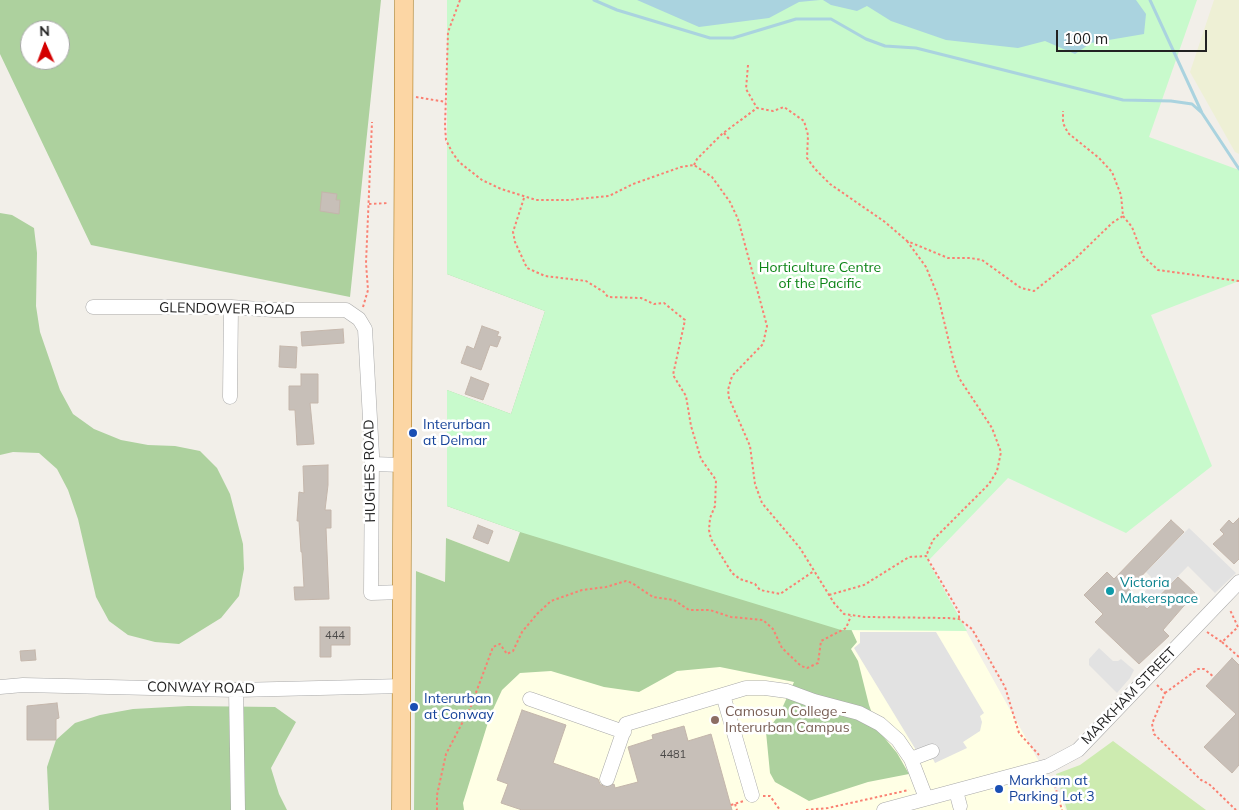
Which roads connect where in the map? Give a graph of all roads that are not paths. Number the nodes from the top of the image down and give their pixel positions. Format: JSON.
{"nodes":[{"id":1,"x":404,"y":0,"type":"edge"},
{"id":2,"x":93,"y":307,"type":"dead end"},
{"id":3,"x":231,"y":307,"type":"junction"},
{"id":4,"x":359,"y":319,"type":"joint"},
{"id":5,"x":230,"y":397,"type":"dead end"},
{"id":6,"x":372,"y":464,"type":"junction"},
{"id":7,"x":403,"y":465,"type":"junction"},
{"id":8,"x":1232,"y":585,"type":"edge"},
{"id":9,"x":403,"y":592,"type":"junction"},
{"id":10,"x":403,"y":686,"type":"junction"},
{"id":11,"x":0,"y":687,"type":"edge"},
{"id":12,"x":236,"y":690,"type":"junction"},
{"id":13,"x":724,"y":695,"type":"junction"},
{"id":14,"x":530,"y":699,"type":"dead end"},
{"id":15,"x":624,"y":732,"type":"junction"},
{"id":16,"x":932,"y":751,"type":"dead end"},
{"id":17,"x":912,"y":759,"type":"junction"},
{"id":18,"x":607,"y":779,"type":"dead end"},
{"id":19,"x":956,"y":790,"type":"junction"},
{"id":20,"x":925,"y":792,"type":"junction"},
{"id":21,"x":759,"y":795,"type":"road end"},
{"id":22,"x":960,"y":806,"type":"dead end"},
{"id":23,"x":238,"y":810,"type":"edge"},
{"id":24,"x":401,"y":810,"type":"edge"},
{"id":25,"x":884,"y":810,"type":"edge"}],
"edges":[{"from":1,"to":7,"type":"main road"},
{"from":2,"to":3,"type":"street","name":"GLENDOWER ROAD"},
{"from":3,"to":4,"type":"street","name":"GLENDOWER ROAD"},
{"from":3,"to":5,"type":"street"},
{"from":4,"to":6,"type":"street","name":"HUGHES ROAD"},
{"from":6,"to":7,"type":"street"},
{"from":6,"to":9,"type":"street","name":"HUGHES ROAD"},
{"from":7,"to":9,"type":"main road"},
{"from":8,"to":19,"type":"street","name":"MARKHAM STREET"},
{"from":9,"to":10,"type":"main road"},
{"from":10,"to":12,"type":"street","name":"CONWAY ROAD"},
{"from":10,"to":24,"type":"main road"},
{"from":11,"to":12,"type":"street","name":"CONWAY ROAD"},
{"from":12,"to":23,"type":"street"},
{"from":13,"to":15,"type":"street"},
{"from":13,"to":17,"type":"street"},
{"from":13,"to":21,"type":"street"},
{"from":14,"to":15,"type":"street"},
{"from":15,"to":18,"type":"street"},
{"from":16,"to":17,"type":"street"},
{"from":17,"to":20,"type":"street"},
{"from":19,"to":20,"type":"street","name":"MARKHAM STREET"},
{"from":19,"to":22,"type":"street"},
{"from":20,"to":25,"type":"street","name":"MARKHAM STREET"}]}
